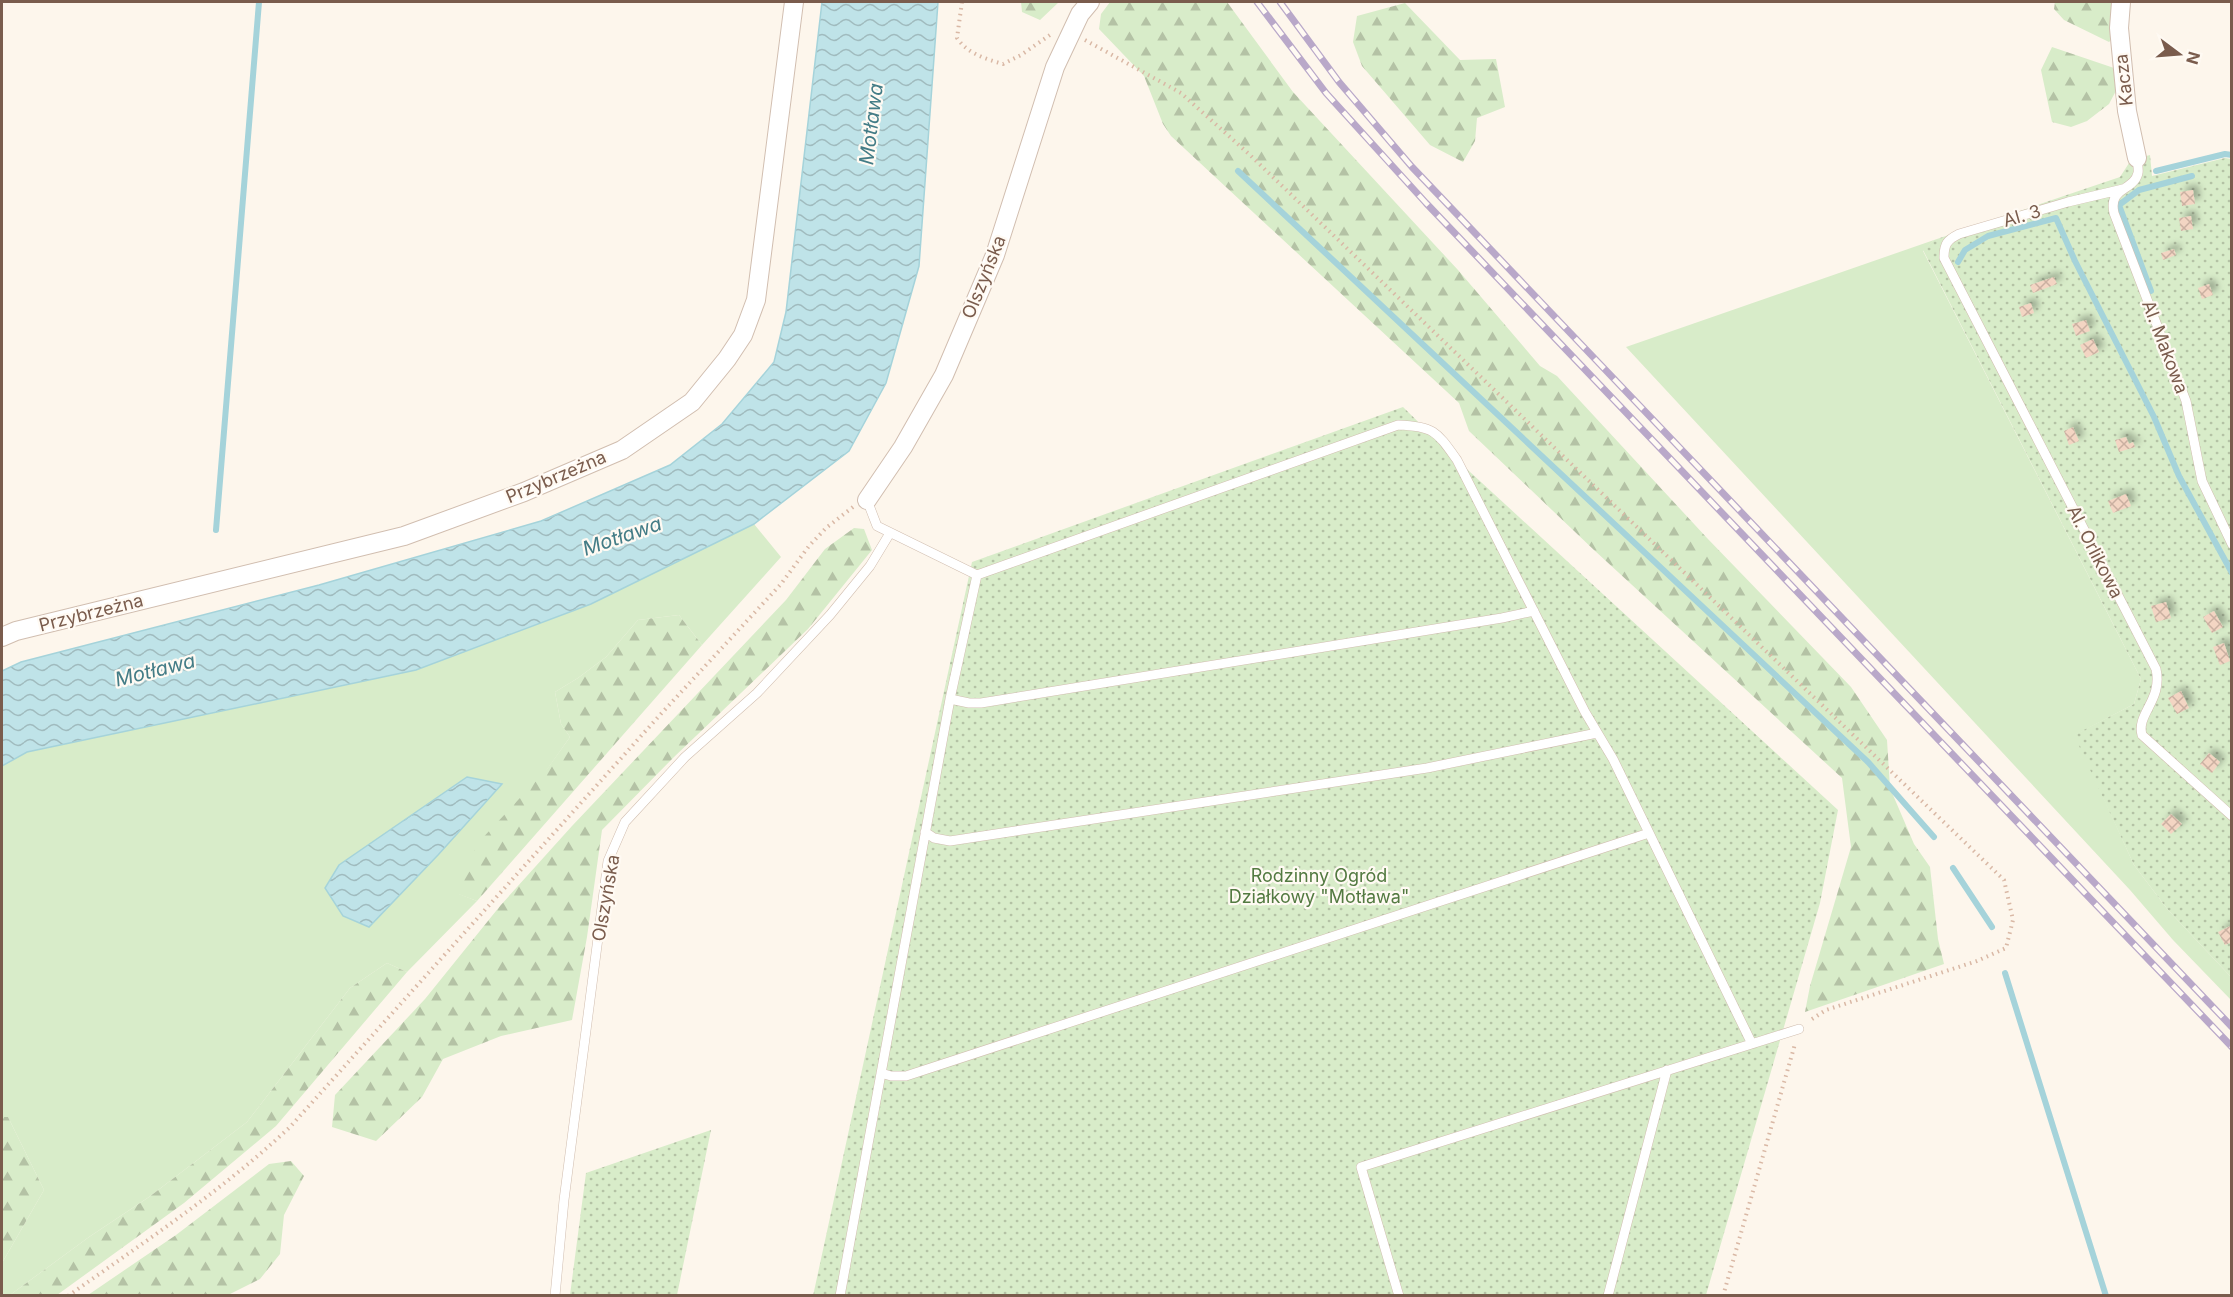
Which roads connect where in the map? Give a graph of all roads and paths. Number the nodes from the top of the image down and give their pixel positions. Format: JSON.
{"nodes":[{"id":1,"x":794,"y":2,"type":"edge"},
{"id":2,"x":962,"y":2,"type":"edge"},
{"id":3,"x":1090,"y":2,"type":"edge"},
{"id":4,"x":2121,"y":2,"type":"edge"},
{"id":5,"x":1063,"y":32,"type":"junction"},
{"id":6,"x":2137,"y":158,"type":"joint"},
{"id":7,"x":2123,"y":189,"type":"junction"},
{"id":8,"x":1947,"y":265,"type":"joint"},
{"id":9,"x":867,"y":500,"type":"junction"},
{"id":10,"x":890,"y":533,"type":"junction"},
{"id":11,"x":2232,"y":544,"type":"edge"},
{"id":12,"x":973,"y":573,"type":"junction"},
{"id":13,"x":1534,"y":611,"type":"junction"},
{"id":14,"x":2,"y":637,"type":"edge"},
{"id":15,"x":950,"y":699,"type":"junction"},
{"id":16,"x":1597,"y":733,"type":"junction"},
{"id":17,"x":2232,"y":816,"type":"edge"},
{"id":18,"x":925,"y":832,"type":"junction"},
{"id":19,"x":1648,"y":832,"type":"junction"},
{"id":20,"x":1799,"y":1029,"type":"junction"},
{"id":21,"x":1752,"y":1044,"type":"junction"},
{"id":22,"x":1667,"y":1070,"type":"junction"},
{"id":23,"x":881,"y":1073,"type":"junction"},
{"id":24,"x":68,"y":1296,"type":"edge"},
{"id":25,"x":555,"y":1296,"type":"edge"},
{"id":26,"x":840,"y":1296,"type":"edge"},
{"id":27,"x":1399,"y":1296,"type":"edge"},
{"id":28,"x":1608,"y":1296,"type":"edge"},
{"id":29,"x":1723,"y":1296,"type":"edge"}],
"edges":[{"from":1,"to":14,"type":"street","name":"Przybrzeżna"},
{"from":2,"to":5,"type":"path"},
{"from":3,"to":5,"type":"street","name":"Olszyńska"},
{"from":4,"to":6,"type":"street","name":"Kacza"},
{"from":5,"to":9,"type":"street","name":"Olszyńska"},
{"from":5,"to":20,"type":"path"},
{"from":6,"to":7,"type":"lane","name":"Al. Makowa"},
{"from":7,"to":8,"type":"lane","name":"Al. 3"},
{"from":7,"to":11,"type":"lane","name":"Al. Makowa"},
{"from":8,"to":17,"type":"lane","name":"Al. Orlikowa"},
{"from":9,"to":10,"type":"lane"},
{"from":9,"to":24,"type":"path"},
{"from":10,"to":12,"type":"lane"},
{"from":10,"to":25,"type":"lane","name":"Olszyńska"},
{"from":12,"to":13,"type":"lane"},
{"from":12,"to":15,"type":"lane"},
{"from":13,"to":15,"type":"lane"},
{"from":13,"to":16,"type":"lane"},
{"from":15,"to":18,"type":"lane"},
{"from":16,"to":18,"type":"lane"},
{"from":16,"to":19,"type":"lane"},
{"from":18,"to":23,"type":"lane"},
{"from":19,"to":21,"type":"lane"},
{"from":19,"to":23,"type":"lane"},
{"from":20,"to":21,"type":"lane"},
{"from":20,"to":29,"type":"path"},
{"from":21,"to":22,"type":"lane"},
{"from":22,"to":27,"type":"lane"},
{"from":22,"to":28,"type":"lane"},
{"from":23,"to":26,"type":"lane"}]}
